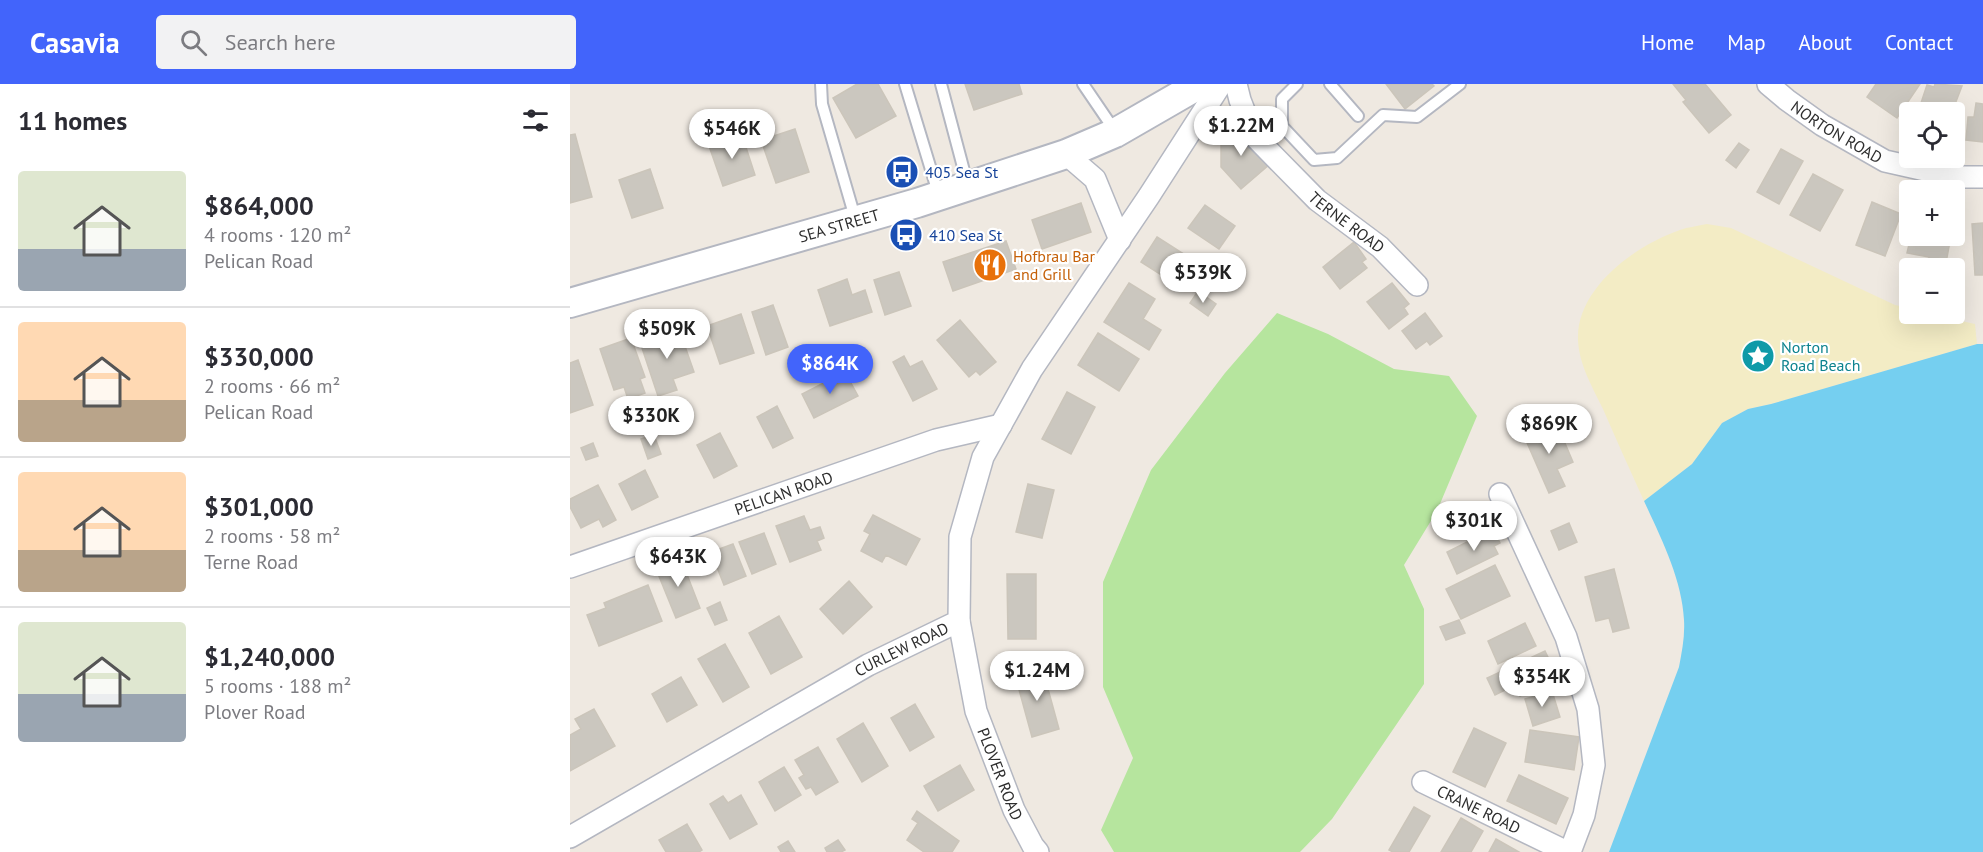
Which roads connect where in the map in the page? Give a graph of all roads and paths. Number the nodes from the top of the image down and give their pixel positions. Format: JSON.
{"nodes":[{"id":1,"x":821,"y":84,"type":"edge"},
{"id":2,"x":905,"y":84,"type":"edge"},
{"id":3,"x":941,"y":84,"type":"edge"},
{"id":4,"x":1083,"y":84,"type":"edge"},
{"id":5,"x":1200,"y":84,"type":"edge"},
{"id":6,"x":1221,"y":84,"type":"edge"},
{"id":7,"x":1236,"y":84,"type":"edge"},
{"id":8,"x":1297,"y":84,"type":"edge"},
{"id":9,"x":1330,"y":84,"type":"edge"},
{"id":10,"x":1460,"y":84,"type":"edge"},
{"id":11,"x":1768,"y":84,"type":"edge"},
{"id":12,"x":1358,"y":116,"type":"dead end"},
{"id":13,"x":1115,"y":133,"type":"junction"},
{"id":14,"x":1066,"y":154,"type":"junction"},
{"id":15,"x":1983,"y":177,"type":"edge"},
{"id":16,"x":968,"y":186,"type":"junction"},
{"id":17,"x":939,"y":196,"type":"junction"},
{"id":18,"x":856,"y":221,"type":"junction"},
{"id":19,"x":1120,"y":240,"type":"junction"},
{"id":20,"x":1409,"y":277,"type":"dead end"},
{"id":21,"x":570,"y":303,"type":"edge"},
{"id":22,"x":1001,"y":425,"type":"junction"},
{"id":23,"x":1500,"y":494,"type":"dead end"},
{"id":24,"x":570,"y":567,"type":"edge"},
{"id":25,"x":959,"y":621,"type":"junction"},
{"id":26,"x":1423,"y":782,"type":"dead end"},
{"id":27,"x":570,"y":837,"type":"edge"},
{"id":28,"x":1032,"y":850,"type":"edge"},
{"id":29,"x":1568,"y":852,"type":"edge"}],
"edges":[{"from":1,"to":18,"type":"lane"},
{"from":2,"to":17,"type":"lane"},
{"from":3,"to":16,"type":"lane"},
{"from":4,"to":13,"type":"lane"},
{"from":5,"to":13,"type":"main road","name":"SEA STREET"},
{"from":6,"to":19,"type":"street","name":"CURLEW ROAD"},
{"from":7,"to":20,"type":"street","name":"TERNE ROAD"},
{"from":8,"to":10,"type":"lane"},
{"from":9,"to":12,"type":"lane"},
{"from":11,"to":15,"type":"street","name":"NORTON ROAD"},
{"from":13,"to":14,"type":"main road","name":"SEA STREET"},
{"from":14,"to":16,"type":"main road","name":"SEA STREET"},
{"from":14,"to":19,"type":"street"},
{"from":16,"to":17,"type":"main road","name":"SEA STREET"},
{"from":17,"to":18,"type":"main road","name":"SEA STREET"},
{"from":18,"to":21,"type":"main road","name":"SEA STREET"},
{"from":19,"to":22,"type":"street","name":"CURLEW ROAD"},
{"from":22,"to":24,"type":"street","name":"PELICAN ROAD"},
{"from":22,"to":25,"type":"street","name":"CURLEW ROAD"},
{"from":23,"to":29,"type":"street"},
{"from":25,"to":27,"type":"street","name":"CURLEW ROAD"},
{"from":25,"to":28,"type":"street","name":"PLOVER ROAD"},
{"from":26,"to":29,"type":"street","name":"CRANE ROAD"}]}
